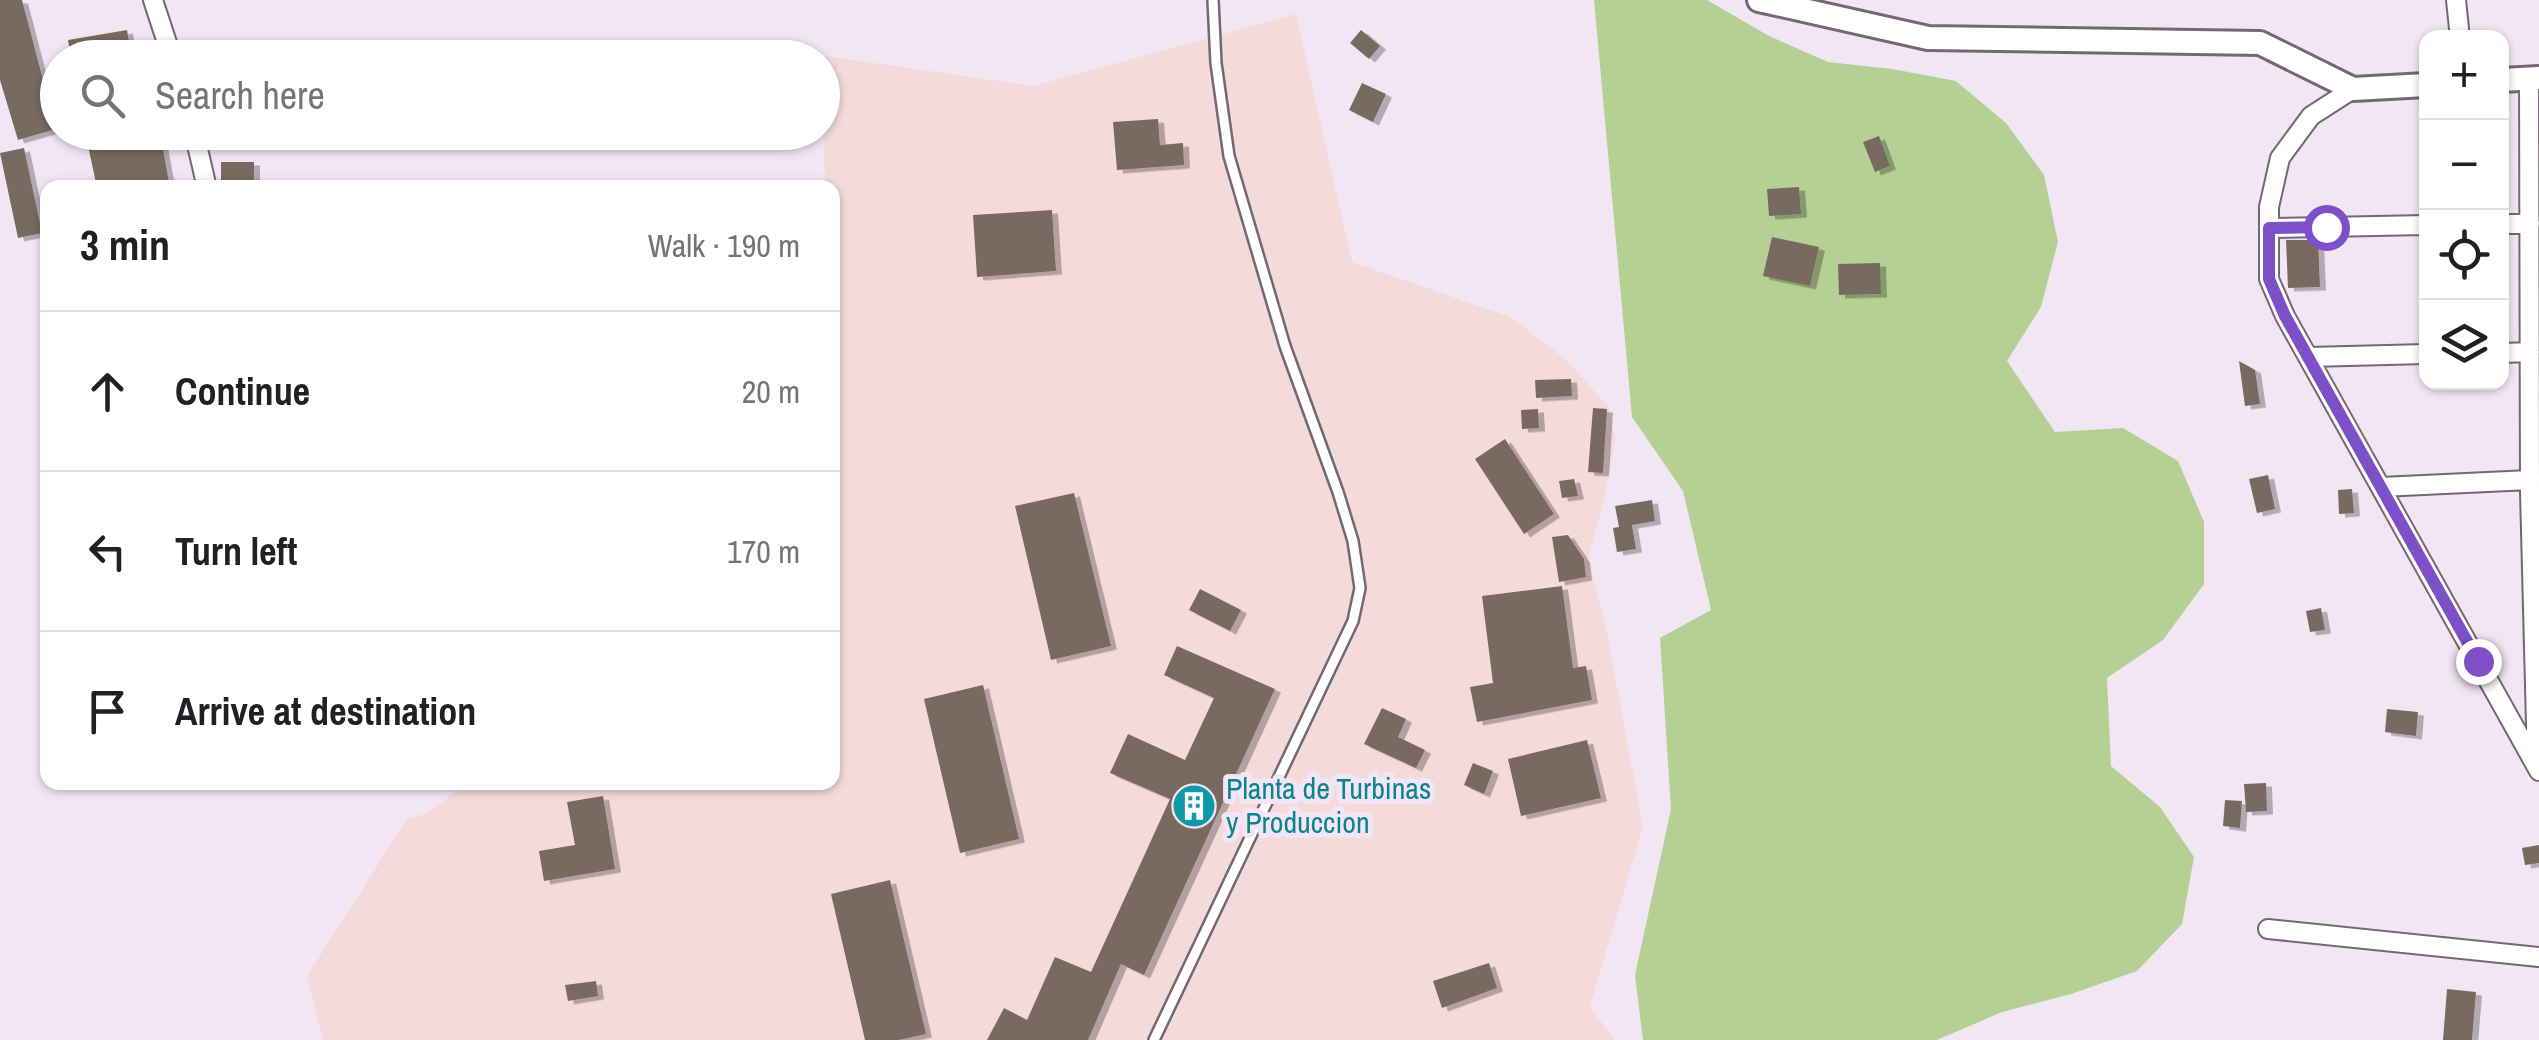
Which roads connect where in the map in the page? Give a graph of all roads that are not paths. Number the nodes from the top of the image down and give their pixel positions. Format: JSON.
{"nodes":[{"id":1,"x":153,"y":0,"type":"edge"},
{"id":2,"x":1213,"y":0,"type":"edge"},
{"id":3,"x":1759,"y":0,"type":"edge"},
{"id":4,"x":2456,"y":0,"type":"edge"},
{"id":5,"x":2459,"y":30,"type":"edge"},
{"id":6,"x":166,"y":40,"type":"edge"},
{"id":7,"x":2534,"y":78,"type":"edge"},
{"id":8,"x":2509,"y":80,"type":"edge"},
{"id":9,"x":2419,"y":85,"type":"edge"},
{"id":10,"x":2353,"y":90,"type":"junction"},
{"id":11,"x":198,"y":150,"type":"edge"},
{"id":12,"x":205,"y":180,"type":"edge"},
{"id":13,"x":2509,"y":224,"type":"edge"},
{"id":14,"x":2530,"y":224,"type":"junction"},
{"id":15,"x":2419,"y":226,"type":"edge"},
{"id":16,"x":2269,"y":228,"type":"junction"},
{"id":17,"x":2509,"y":352,"type":"edge"},
{"id":18,"x":2530,"y":352,"type":"junction"},
{"id":19,"x":2419,"y":354,"type":"edge"},
{"id":20,"x":2309,"y":358,"type":"junction"},
{"id":21,"x":2530,"y":480,"type":"junction"},
{"id":22,"x":2381,"y":487,"type":"junction"},
{"id":23,"x":2538,"y":768,"type":"edge"},
{"id":24,"x":2268,"y":929,"type":"dead end"},
{"id":25,"x":2539,"y":957,"type":"edge"},
{"id":26,"x":1154,"y":1040,"type":"edge"}],
"edges":[{"from":1,"to":6,"type":"street"},
{"from":2,"to":26,"type":"lane"},
{"from":3,"to":10,"type":"street"},
{"from":4,"to":5,"type":"street"},
{"from":7,"to":8,"type":"street"},
{"from":7,"to":14,"type":"street"},
{"from":9,"to":10,"type":"street"},
{"from":10,"to":16,"type":"street"},
{"from":11,"to":12,"type":"street"},
{"from":13,"to":14,"type":"street"},
{"from":14,"to":18,"type":"street"},
{"from":15,"to":16,"type":"street"},
{"from":16,"to":20,"type":"street"},
{"from":17,"to":18,"type":"street"},
{"from":18,"to":21,"type":"street"},
{"from":19,"to":20,"type":"street"},
{"from":20,"to":22,"type":"street"},
{"from":21,"to":22,"type":"street"},
{"from":21,"to":23,"type":"street"},
{"from":22,"to":23,"type":"street"},
{"from":24,"to":25,"type":"street"}]}
